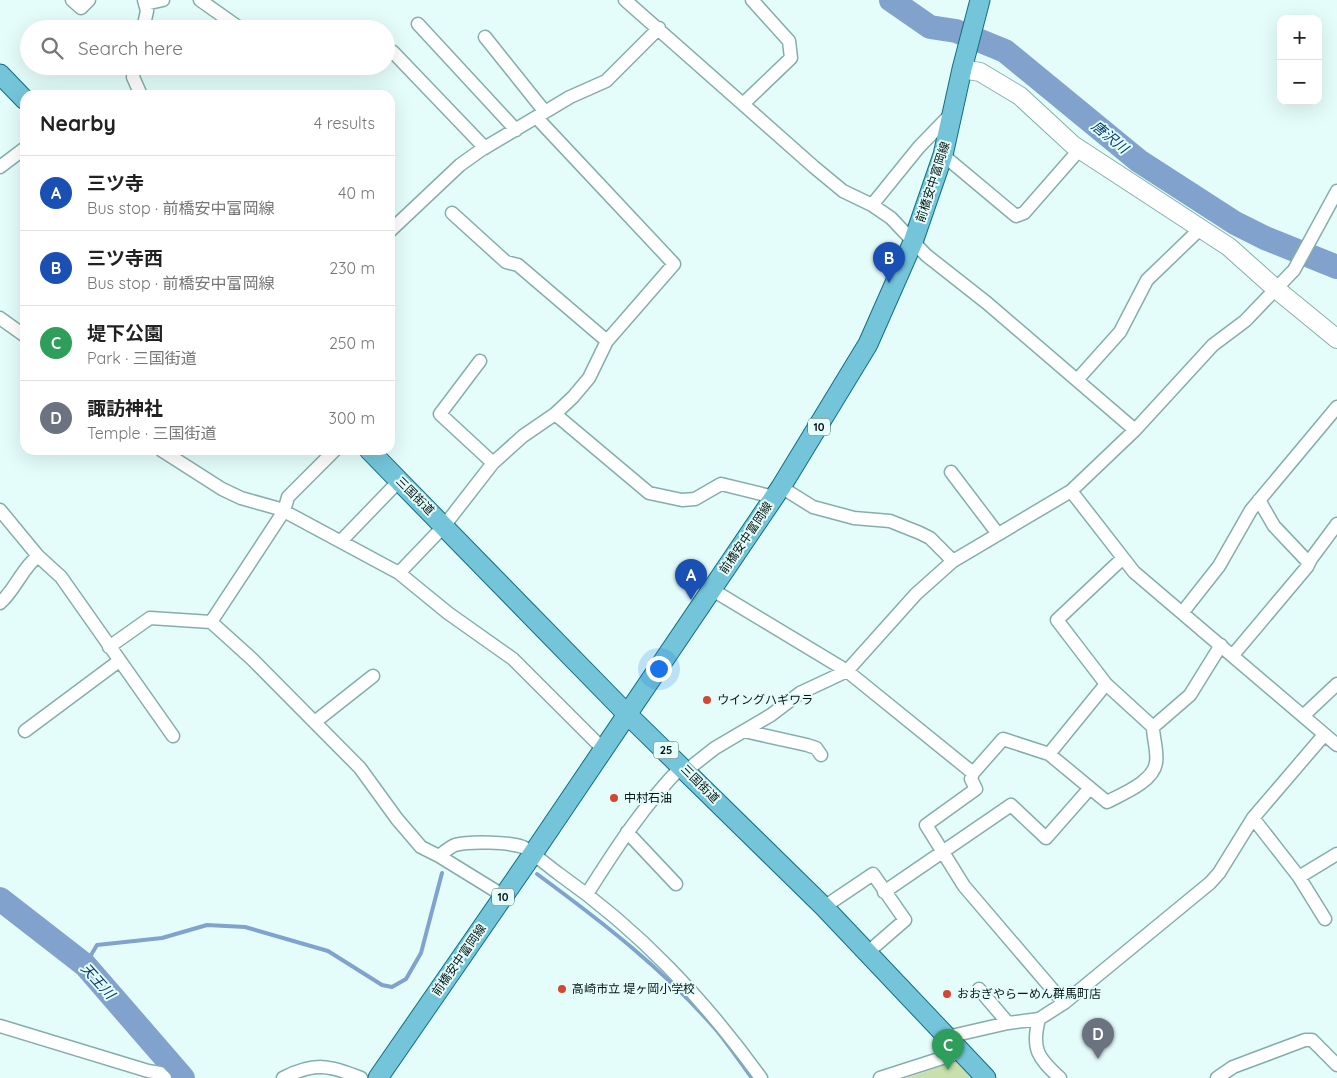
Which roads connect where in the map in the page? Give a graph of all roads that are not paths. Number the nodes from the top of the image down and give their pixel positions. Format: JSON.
{"nodes":[{"id":1,"x":72,"y":0,"type":"edge"},
{"id":2,"x":89,"y":0,"type":"edge"},
{"id":3,"x":163,"y":0,"type":"edge"},
{"id":4,"x":200,"y":0,"type":"edge"},
{"id":5,"x":625,"y":0,"type":"edge"},
{"id":6,"x":752,"y":0,"type":"edge"},
{"id":7,"x":980,"y":0,"type":"edge"},
{"id":8,"x":145,"y":2,"type":"edge"},
{"id":9,"x":145,"y":20,"type":"edge"},
{"id":10,"x":228,"y":20,"type":"edge"},
{"id":11,"x":418,"y":24,"type":"dead end"},
{"id":12,"x":658,"y":28,"type":"junction"},
{"id":13,"x":485,"y":37,"type":"dead end"},
{"id":14,"x":395,"y":54,"type":"edge"},
{"id":15,"x":962,"y":69,"type":"junction"},
{"id":16,"x":0,"y":74,"type":"edge"},
{"id":17,"x":133,"y":75,"type":"edge"},
{"id":18,"x":138,"y":90,"type":"edge"},
{"id":19,"x":20,"y":95,"type":"edge"},
{"id":20,"x":743,"y":104,"type":"junction"},
{"id":21,"x":954,"y":111,"type":"junction"},
{"id":22,"x":541,"y":115,"type":"junction"},
{"id":23,"x":516,"y":130,"type":"junction"},
{"id":24,"x":485,"y":148,"type":"junction"},
{"id":25,"x":1080,"y":149,"type":"junction"},
{"id":26,"x":20,"y":152,"type":"edge"},
{"id":27,"x":943,"y":156,"type":"junction"},
{"id":28,"x":0,"y":167,"type":"edge"},
{"id":29,"x":1337,"y":191,"type":"edge"},
{"id":30,"x":872,"y":205,"type":"junction"},
{"id":31,"x":452,"y":213,"type":"dead end"},
{"id":32,"x":395,"y":226,"type":"edge"},
{"id":33,"x":1201,"y":228,"type":"junction"},
{"id":34,"x":913,"y":242,"type":"junction"},
{"id":35,"x":1276,"y":289,"type":"junction"},
{"id":36,"x":0,"y":318,"type":"edge"},
{"id":37,"x":20,"y":332,"type":"edge"},
{"id":38,"x":1337,"y":339,"type":"edge"},
{"id":39,"x":607,"y":341,"type":"junction"},
{"id":40,"x":480,"y":361,"type":"dead end"},
{"id":41,"x":1077,"y":380,"type":"junction"},
{"id":42,"x":1336,"y":411,"type":"edge"},
{"id":43,"x":555,"y":414,"type":"junction"},
{"id":44,"x":1135,"y":430,"type":"junction"},
{"id":45,"x":169,"y":455,"type":"edge"},
{"id":46,"x":330,"y":455,"type":"edge"},
{"id":47,"x":374,"y":455,"type":"edge"},
{"id":48,"x":493,"y":463,"type":"junction"},
{"id":49,"x":951,"y":472,"type":"dead end"},
{"id":50,"x":399,"y":481,"type":"junction"},
{"id":51,"x":1071,"y":491,"type":"junction"},
{"id":52,"x":777,"y":492,"type":"junction"},
{"id":53,"x":1259,"y":500,"type":"junction"},
{"id":54,"x":0,"y":510,"type":"edge"},
{"id":55,"x":284,"y":511,"type":"junction"},
{"id":56,"x":1337,"y":524,"type":"edge"},
{"id":57,"x":444,"y":526,"type":"junction"},
{"id":58,"x":998,"y":534,"type":"junction"},
{"id":59,"x":341,"y":542,"type":"junction"},
{"id":60,"x":38,"y":556,"type":"junction"},
{"id":61,"x":1123,"y":558,"type":"junction"},
{"id":62,"x":953,"y":562,"type":"junction"},
{"id":63,"x":1309,"y":563,"type":"junction"},
{"id":64,"x":399,"y":573,"type":"junction"},
{"id":65,"x":712,"y":589,"type":"junction"},
{"id":66,"x":0,"y":603,"type":"edge"},
{"id":67,"x":1182,"y":612,"type":"junction"},
{"id":68,"x":211,"y":622,"type":"junction"},
{"id":69,"x":1221,"y":645,"type":"junction"},
{"id":70,"x":109,"y":647,"type":"junction"},
{"id":71,"x":1232,"y":655,"type":"junction"},
{"id":72,"x":119,"y":661,"type":"junction"},
{"id":73,"x":847,"y":671,"type":"junction"},
{"id":74,"x":373,"y":676,"type":"dead end"},
{"id":75,"x":1106,"y":684,"type":"junction"},
{"id":76,"x":1337,"y":684,"type":"edge"},
{"id":77,"x":627,"y":714,"type":"junction"},
{"id":78,"x":1303,"y":716,"type":"junction"},
{"id":79,"x":316,"y":721,"type":"junction"},
{"id":80,"x":1153,"y":727,"type":"junction"},
{"id":81,"x":25,"y":730,"type":"dead end"},
{"id":82,"x":744,"y":731,"type":"junction"},
{"id":83,"x":1324,"y":735,"type":"junction"},
{"id":84,"x":173,"y":736,"type":"dead end"},
{"id":85,"x":1337,"y":745,"type":"edge"},
{"id":86,"x":604,"y":750,"type":"junction"},
{"id":87,"x":1049,"y":754,"type":"junction"},
{"id":88,"x":821,"y":755,"type":"dead end"},
{"id":89,"x":685,"y":768,"type":"junction"},
{"id":90,"x":973,"y":773,"type":"junction"},
{"id":91,"x":1090,"y":788,"type":"junction"},
{"id":92,"x":1253,"y":818,"type":"junction"},
{"id":93,"x":627,"y":832,"type":"junction"},
{"id":94,"x":942,"y":851,"type":"junction"},
{"id":95,"x":1337,"y":854,"type":"edge"},
{"id":96,"x":532,"y":855,"type":"junction"},
{"id":97,"x":439,"y":856,"type":"junction"},
{"id":98,"x":1299,"y":877,"type":"junction"},
{"id":99,"x":676,"y":884,"type":"dead end"},
{"id":100,"x":884,"y":892,"type":"junction"},
{"id":101,"x":587,"y":894,"type":"junction"},
{"id":102,"x":504,"y":896,"type":"junction"},
{"id":103,"x":824,"y":907,"type":"junction"},
{"id":104,"x":1325,"y":918,"type":"dead end"},
{"id":105,"x":867,"y":953,"type":"junction"},
{"id":106,"x":978,"y":989,"type":"dead end"},
{"id":107,"x":1064,"y":1003,"type":"junction"},
{"id":108,"x":1039,"y":1019,"type":"junction"},
{"id":109,"x":1008,"y":1023,"type":"junction"},
{"id":110,"x":0,"y":1026,"type":"edge"},
{"id":111,"x":947,"y":1037,"type":"junction"},
{"id":112,"x":961,"y":1052,"type":"junction"},
{"id":113,"x":1337,"y":1065,"type":"edge"},
{"id":114,"x":165,"y":1078,"type":"edge"},
{"id":115,"x":283,"y":1078,"type":"edge"},
{"id":116,"x":361,"y":1078,"type":"edge"},
{"id":117,"x":378,"y":1078,"type":"edge"},
{"id":118,"x":761,"y":1078,"type":"edge"},
{"id":119,"x":880,"y":1078,"type":"edge"},
{"id":120,"x":986,"y":1078,"type":"edge"},
{"id":121,"x":1060,"y":1078,"type":"edge"},
{"id":122,"x":1217,"y":1078,"type":"edge"}],
"edges":[{"from":1,"to":2,"type":"street"},
{"from":3,"to":8,"type":"street"},
{"from":4,"to":10,"type":"street"},
{"from":5,"to":12,"type":"street"},
{"from":6,"to":20,"type":"street"},
{"from":7,"to":15,"type":"main road","name":"前橋安中富岡線","number":"10"},
{"from":8,"to":9,"type":"street"},
{"from":11,"to":23,"type":"street"},
{"from":12,"to":20,"type":"street"},
{"from":12,"to":22,"type":"street"},
{"from":13,"to":22,"type":"street"},
{"from":14,"to":24,"type":"street"},
{"from":15,"to":21,"type":"main road","name":"前橋安中富岡線","number":"10"},
{"from":15,"to":25,"type":"street"},
{"from":16,"to":19,"type":"main road"},
{"from":17,"to":18,"type":"street"},
{"from":20,"to":30,"type":"street"},
{"from":21,"to":27,"type":"main road","name":"前橋安中富岡線","number":"10"},
{"from":21,"to":30,"type":"street"},
{"from":22,"to":23,"type":"street"},
{"from":22,"to":39,"type":"street"},
{"from":23,"to":24,"type":"street"},
{"from":24,"to":32,"type":"street"},
{"from":25,"to":27,"type":"street"},
{"from":25,"to":33,"type":"street"},
{"from":26,"to":28,"type":"street"},
{"from":27,"to":34,"type":"main road","name":"前橋安中富岡線","number":"10"},
{"from":29,"to":35,"type":"street"},
{"from":30,"to":34,"type":"street"},
{"from":31,"to":39,"type":"street"},
{"from":33,"to":35,"type":"street"},
{"from":33,"to":41,"type":"street"},
{"from":34,"to":41,"type":"street"},
{"from":34,"to":52,"type":"main road","name":"前橋安中富岡線","number":"10"},
{"from":35,"to":38,"type":"street"},
{"from":35,"to":44,"type":"street"},
{"from":36,"to":37,"type":"street"},
{"from":39,"to":43,"type":"street"},
{"from":40,"to":48,"type":"street"},
{"from":41,"to":44,"type":"street"},
{"from":42,"to":53,"type":"street"},
{"from":43,"to":48,"type":"street"},
{"from":43,"to":52,"type":"street"},
{"from":44,"to":51,"type":"street"},
{"from":45,"to":55,"type":"street"},
{"from":46,"to":55,"type":"street"},
{"from":47,"to":50,"type":"main road","name":"三国街道","number":"25"},
{"from":48,"to":57,"type":"street"},
{"from":49,"to":58,"type":"street"},
{"from":50,"to":57,"type":"main road","name":"三国街道","number":"25"},
{"from":50,"to":59,"type":"street"},
{"from":51,"to":58,"type":"street"},
{"from":51,"to":61,"type":"street"},
{"from":52,"to":62,"type":"street"},
{"from":52,"to":65,"type":"main road","name":"前橋安中富岡線","number":"10"},
{"from":53,"to":63,"type":"street"},
{"from":53,"to":67,"type":"street"},
{"from":54,"to":60,"type":"street"},
{"from":55,"to":59,"type":"street"},
{"from":55,"to":68,"type":"street"},
{"from":56,"to":63,"type":"street"},
{"from":57,"to":64,"type":"street"},
{"from":57,"to":77,"type":"main road","name":"三国街道","number":"25"},
{"from":58,"to":62,"type":"street"},
{"from":59,"to":64,"type":"street"},
{"from":60,"to":66,"type":"street"},
{"from":60,"to":70,"type":"street"},
{"from":61,"to":67,"type":"street"},
{"from":61,"to":75,"type":"street"},
{"from":62,"to":73,"type":"street"},
{"from":63,"to":71,"type":"street"},
{"from":64,"to":86,"type":"street"},
{"from":65,"to":73,"type":"street"},
{"from":65,"to":77,"type":"main road","name":"前橋安中富岡線","number":"10"},
{"from":67,"to":69,"type":"street"},
{"from":68,"to":70,"type":"street"},
{"from":68,"to":79,"type":"street"},
{"from":69,"to":71,"type":"street"},
{"from":69,"to":80,"type":"street"},
{"from":70,"to":72,"type":"street"},
{"from":71,"to":78,"type":"street"},
{"from":72,"to":81,"type":"street"},
{"from":72,"to":84,"type":"street"},
{"from":73,"to":82,"type":"street"},
{"from":73,"to":90,"type":"street"},
{"from":74,"to":79,"type":"street"},
{"from":75,"to":80,"type":"street"},
{"from":75,"to":87,"type":"street"},
{"from":76,"to":78,"type":"street"},
{"from":77,"to":86,"type":"main road","name":"前橋安中富岡線","number":"10"},
{"from":77,"to":89,"type":"main road","name":"三国街道","number":"25"},
{"from":78,"to":83,"type":"street"},
{"from":79,"to":97,"type":"street"},
{"from":80,"to":91,"type":"street"},
{"from":82,"to":88,"type":"street"},
{"from":82,"to":89,"type":"street"},
{"from":83,"to":85,"type":"street"},
{"from":83,"to":92,"type":"street"},
{"from":86,"to":96,"type":"main road","name":"前橋安中富岡線","number":"10"},
{"from":87,"to":90,"type":"street"},
{"from":87,"to":91,"type":"street"},
{"from":89,"to":93,"type":"street"},
{"from":89,"to":103,"type":"main road","name":"三国街道","number":"25"},
{"from":90,"to":94,"type":"street"},
{"from":91,"to":94,"type":"street"},
{"from":92,"to":98,"type":"street"},
{"from":92,"to":107,"type":"street"},
{"from":93,"to":99,"type":"street"},
{"from":93,"to":101,"type":"street"},
{"from":94,"to":100,"type":"street"},
{"from":94,"to":107,"type":"street"},
{"from":95,"to":98,"type":"street"},
{"from":96,"to":97,"type":"street"},
{"from":96,"to":101,"type":"street"},
{"from":96,"to":102,"type":"main road","name":"前橋安中富岡線","number":"10"},
{"from":97,"to":102,"type":"street"},
{"from":98,"to":104,"type":"street"},
{"from":100,"to":103,"type":"street"},
{"from":100,"to":105,"type":"street"},
{"from":101,"to":118,"type":"street"},
{"from":102,"to":117,"type":"main road","name":"前橋安中富岡線","number":"10"},
{"from":103,"to":105,"type":"main road","name":"三国街道","number":"25"},
{"from":105,"to":111,"type":"main road","name":"三国街道","number":"25"},
{"from":106,"to":109,"type":"street"},
{"from":107,"to":108,"type":"street"},
{"from":108,"to":109,"type":"street"},
{"from":108,"to":121,"type":"street"},
{"from":109,"to":111,"type":"street"},
{"from":110,"to":114,"type":"street"},
{"from":111,"to":112,"type":"main road","name":"三国街道","number":"25"},
{"from":112,"to":119,"type":"street"},
{"from":112,"to":120,"type":"main road","name":"三国街道","number":"25"},
{"from":113,"to":122,"type":"street"},
{"from":115,"to":116,"type":"street"}]}
